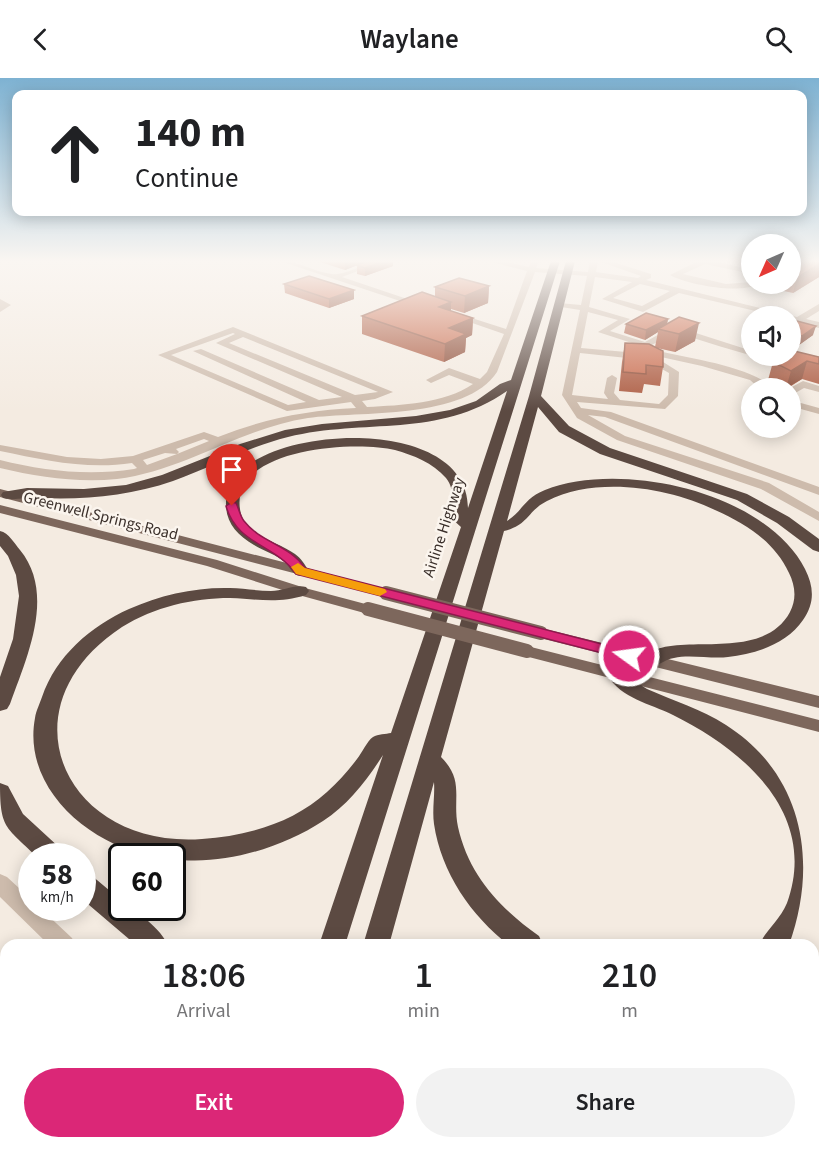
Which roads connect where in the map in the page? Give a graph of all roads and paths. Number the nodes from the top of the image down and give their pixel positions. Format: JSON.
{"nodes":[{"id":1,"x":515,"y":311,"type":"edge"},
{"id":2,"x":545,"y":311,"type":"edge"},
{"id":3,"x":558,"y":311,"type":"edge"},
{"id":4,"x":583,"y":311,"type":"edge"},
{"id":5,"x":607,"y":311,"type":"edge"},
{"id":6,"x":443,"y":312,"type":"edge"},
{"id":7,"x":801,"y":320,"type":"edge"},
{"id":8,"x":819,"y":325,"type":"edge"},
{"id":9,"x":579,"y":329,"type":"junction"},
{"id":10,"x":507,"y":332,"type":"junction"},
{"id":11,"x":602,"y":332,"type":"junction"},
{"id":12,"x":243,"y":334,"type":"junction"},
{"id":13,"x":221,"y":343,"type":"junction"},
{"id":14,"x":646,"y":345,"type":"junction"},
{"id":15,"x":576,"y":350,"type":"junction"},
{"id":16,"x":741,"y":350,"type":"edge"},
{"id":17,"x":198,"y":351,"type":"junction"},
{"id":18,"x":616,"y":354,"type":"junction"},
{"id":19,"x":175,"y":360,"type":"junction"},
{"id":20,"x":801,"y":365,"type":"edge"},
{"id":21,"x":819,"y":371,"type":"edge"},
{"id":22,"x":754,"y":378,"type":"edge"},
{"id":23,"x":432,"y":380,"type":"dead end"},
{"id":24,"x":480,"y":383,"type":"junction"},
{"id":25,"x":517,"y":383,"type":"junction"},
{"id":26,"x":803,"y":384,"type":"joint"},
{"id":27,"x":819,"y":389,"type":"edge"},
{"id":28,"x":535,"y":396,"type":"junction"},
{"id":29,"x":354,"y":398,"type":"junction"},
{"id":30,"x":568,"y":398,"type":"junction"},
{"id":31,"x":616,"y":402,"type":"junction"},
{"id":32,"x":319,"y":404,"type":"junction"},
{"id":33,"x":801,"y":406,"type":"edge"},
{"id":34,"x":364,"y":410,"type":"junction"},
{"id":35,"x":578,"y":411,"type":"junction"},
{"id":36,"x":819,"y":411,"type":"edge"},
{"id":37,"x":255,"y":427,"type":"junction"},
{"id":38,"x":204,"y":435,"type":"junction"},
{"id":39,"x":218,"y":441,"type":"junction"},
{"id":40,"x":0,"y":448,"type":"edge"},
{"id":41,"x":166,"y":449,"type":"junction"},
{"id":42,"x":182,"y":456,"type":"junction"},
{"id":43,"x":135,"y":459,"type":"junction"},
{"id":44,"x":0,"y":464,"type":"edge"},
{"id":45,"x":144,"y":469,"type":"junction"},
{"id":46,"x":819,"y":491,"type":"edge"},
{"id":47,"x":4,"y":494,"type":"edge"},
{"id":48,"x":819,"y":502,"type":"edge"},
{"id":49,"x":0,"y":509,"type":"edge"},
{"id":50,"x":813,"y":514,"type":"edge"},
{"id":51,"x":470,"y":526,"type":"junction"},
{"id":52,"x":496,"y":528,"type":"junction"},
{"id":53,"x":0,"y":536,"type":"edge"},
{"id":54,"x":819,"y":547,"type":"edge"},
{"id":55,"x":301,"y":581,"type":"junction"},
{"id":56,"x":651,"y":661,"type":"junction"},
{"id":57,"x":617,"y":675,"type":"junction"},
{"id":58,"x":819,"y":702,"type":"edge"},
{"id":59,"x":0,"y":704,"type":"edge"},
{"id":60,"x":819,"y":726,"type":"edge"},
{"id":61,"x":400,"y":739,"type":"junction"},
{"id":62,"x":431,"y":760,"type":"junction"},
{"id":63,"x":0,"y":792,"type":"edge"},
{"id":64,"x":38,"y":843,"type":"edge"},
{"id":65,"x":0,"y":883,"type":"edge"},
{"id":66,"x":96,"y":895,"type":"edge"},
{"id":67,"x":58,"y":939,"type":"edge"},
{"id":68,"x":148,"y":939,"type":"edge"},
{"id":69,"x":334,"y":939,"type":"edge"},
{"id":70,"x":378,"y":939,"type":"edge"},
{"id":71,"x":522,"y":939,"type":"edge"},
{"id":72,"x":777,"y":939,"type":"edge"}],
"edges":[{"from":1,"to":10,"type":"street"},
{"from":2,"to":25,"type":"highway","name":"Airline Highway"},
{"from":3,"to":28,"type":"highway"},
{"from":4,"to":9,"type":"street"},
{"from":5,"to":11,"type":"street"},
{"from":6,"to":10,"type":"street"},
{"from":7,"to":8,"type":"street"},
{"from":9,"to":11,"type":"street"},
{"from":9,"to":15,"type":"street"},
{"from":10,"to":24,"type":"street"},
{"from":11,"to":14,"type":"street"},
{"from":12,"to":13,"type":"street"},
{"from":12,"to":19,"type":"street"},
{"from":12,"to":29,"type":"street"},
{"from":13,"to":17,"type":"street"},
{"from":13,"to":29,"type":"street"},
{"from":14,"to":16,"type":"street"},
{"from":14,"to":22,"type":"street"},
{"from":15,"to":18,"type":"street"},
{"from":15,"to":30,"type":"street"},
{"from":17,"to":19,"type":"street"},
{"from":17,"to":32,"type":"street"},
{"from":18,"to":31,"type":"street"},
{"from":18,"to":31,"type":"street"},
{"from":19,"to":32,"type":"street"},
{"from":20,"to":21,"type":"street"},
{"from":21,"to":26,"type":"street"},
{"from":23,"to":24,"type":"street"},
{"from":24,"to":34,"type":"street"},
{"from":25,"to":47,"type":"highway"},
{"from":25,"to":51,"type":"highway","name":"Airline Highway"},
{"from":26,"to":27,"type":"street"},
{"from":28,"to":52,"type":"highway"},
{"from":28,"to":54,"type":"highway"},
{"from":29,"to":32,"type":"street"},
{"from":29,"to":34,"type":"street"},
{"from":30,"to":31,"type":"street"},
{"from":30,"to":35,"type":"street"},
{"from":33,"to":36,"type":"street"},
{"from":34,"to":37,"type":"street"},
{"from":35,"to":46,"type":"street"},
{"from":35,"to":50,"type":"street"},
{"from":37,"to":38,"type":"street"},
{"from":37,"to":39,"type":"street"},
{"from":38,"to":39,"type":"street"},
{"from":38,"to":41,"type":"street"},
{"from":39,"to":42,"type":"street"},
{"from":40,"to":43,"type":"street"},
{"from":41,"to":42,"type":"street"},
{"from":41,"to":43,"type":"street"},
{"from":42,"to":45,"type":"street"},
{"from":43,"to":45,"type":"street"},
{"from":44,"to":45,"type":"street"},
{"from":47,"to":55,"type":"main road","name":"Greenwell Springs Road"},
{"from":48,"to":50,"type":"street"},
{"from":49,"to":55,"type":"main road","name":"Greenwell Springs Road"},
{"from":51,"to":55,"type":"highway"},
{"from":51,"to":61,"type":"highway","name":"Airline Highway"},
{"from":52,"to":56,"type":"highway"},
{"from":52,"to":62,"type":"highway"},
{"from":53,"to":59,"type":"highway"},
{"from":55,"to":56,"type":"main road","name":"Greenwell Springs Road","bridge":true},
{"from":55,"to":57,"type":"main road","name":"Greenwell Springs Road","bridge":true},
{"from":55,"to":61,"type":"highway"},
{"from":56,"to":58,"type":"main road","name":"Greenwell Springs Road"},
{"from":57,"to":60,"type":"main road","name":"Greenwell Springs Road"},
{"from":57,"to":72,"type":"highway"},
{"from":61,"to":69,"type":"highway","name":"Airline Highway"},
{"from":62,"to":70,"type":"highway"},
{"from":62,"to":71,"type":"highway"},
{"from":63,"to":64,"type":"highway"},
{"from":65,"to":67,"type":"street"},
{"from":66,"to":68,"type":"highway"}]}
